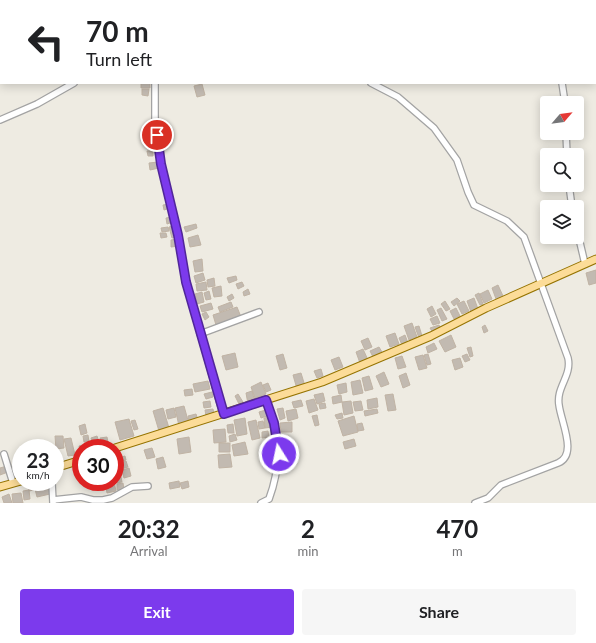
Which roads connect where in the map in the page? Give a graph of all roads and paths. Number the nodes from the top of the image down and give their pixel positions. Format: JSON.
{"nodes":[{"id":1,"x":72,"y":84,"type":"edge"},
{"id":2,"x":155,"y":84,"type":"edge"},
{"id":3,"x":373,"y":84,"type":"edge"},
{"id":4,"x":562,"y":84,"type":"edge"},
{"id":5,"x":564,"y":96,"type":"edge"},
{"id":6,"x":0,"y":120,"type":"edge"},
{"id":7,"x":580,"y":244,"type":"edge"},
{"id":8,"x":596,"y":259,"type":"edge"},
{"id":9,"x":585,"y":264,"type":"junction"},
{"id":10,"x":540,"y":284,"type":"junction"},
{"id":11,"x":259,"y":312,"type":"dead end"},
{"id":12,"x":200,"y":334,"type":"junction"},
{"id":13,"x":266,"y":400,"type":"junction"},
{"id":14,"x":224,"y":414,"type":"junction"},
{"id":15,"x":124,"y":445,"type":"edge"},
{"id":16,"x":4,"y":454,"type":"dead end"},
{"id":17,"x":12,"y":480,"type":"edge"},
{"id":18,"x":12,"y":483,"type":"edge"},
{"id":19,"x":148,"y":486,"type":"dead end"},
{"id":20,"x":0,"y":487,"type":"edge"},
{"id":21,"x":52,"y":491,"type":"edge"},
{"id":22,"x":53,"y":502,"type":"edge"},
{"id":23,"x":261,"y":503,"type":"edge"},
{"id":24,"x":475,"y":503,"type":"edge"}],
"edges":[{"from":1,"to":6,"type":"street"},
{"from":2,"to":12,"type":"street"},
{"from":3,"to":10,"type":"street"},
{"from":4,"to":5,"type":"street"},
{"from":7,"to":9,"type":"street"},
{"from":8,"to":9,"type":"main road"},
{"from":9,"to":10,"type":"main road"},
{"from":10,"to":13,"type":"main road"},
{"from":10,"to":24,"type":"street"},
{"from":11,"to":12,"type":"street"},
{"from":12,"to":14,"type":"street"},
{"from":13,"to":14,"type":"main road"},
{"from":13,"to":23,"type":"street"},
{"from":14,"to":15,"type":"main road"},
{"from":16,"to":17,"type":"street"},
{"from":18,"to":20,"type":"main road"},
{"from":19,"to":22,"type":"street"},
{"from":21,"to":22,"type":"street"}]}
